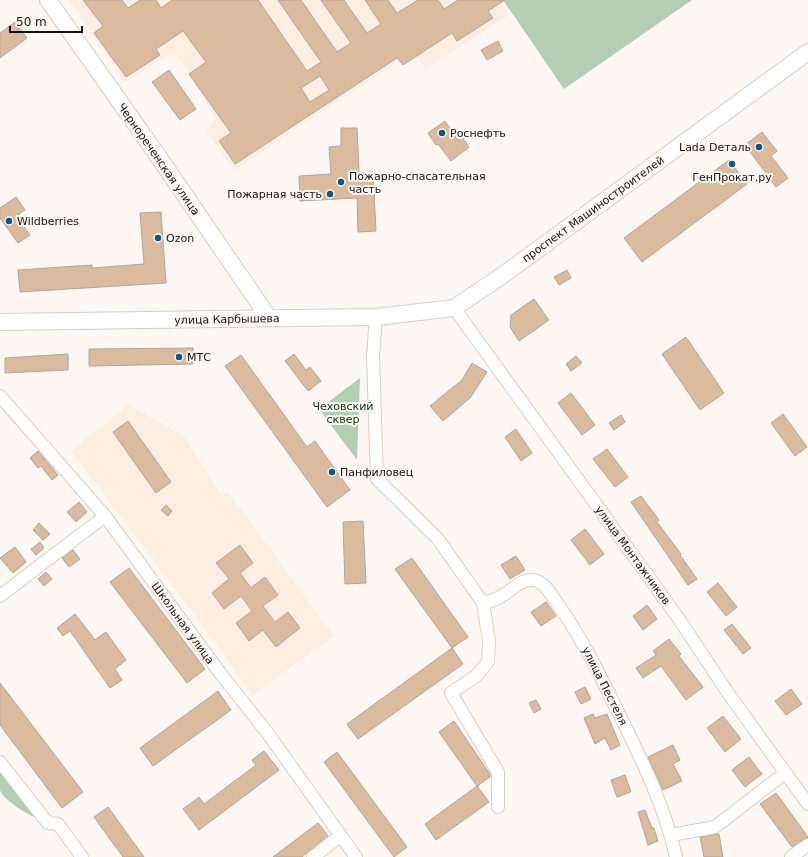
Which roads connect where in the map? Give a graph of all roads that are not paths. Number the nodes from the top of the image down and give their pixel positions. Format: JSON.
{"nodes":[{"id":1,"x":48,"y":0,"type":"edge"},
{"id":2,"x":808,"y":52,"type":"edge"},
{"id":3,"x":454,"y":308,"type":"junction"},
{"id":4,"x":376,"y":317,"type":"junction"},
{"id":5,"x":269,"y":318,"type":"junction"},
{"id":6,"x":0,"y":322,"type":"edge"},
{"id":7,"x":0,"y":396,"type":"edge"},
{"id":8,"x":105,"y":516,"type":"junction"},
{"id":9,"x":0,"y":596,"type":"edge"},
{"id":10,"x":483,"y":603,"type":"junction"},
{"id":11,"x":0,"y":762,"type":"edge"},
{"id":12,"x":786,"y":773,"type":"junction"},
{"id":13,"x":808,"y":804,"type":"edge"},
{"id":14,"x":498,"y":807,"type":"dead end"},
{"id":15,"x":671,"y":835,"type":"junction"},
{"id":16,"x":340,"y":836,"type":"junction"},
{"id":17,"x":808,"y":845,"type":"edge"},
{"id":18,"x":82,"y":857,"type":"edge"},
{"id":19,"x":313,"y":857,"type":"edge"},
{"id":20,"x":356,"y":857,"type":"edge"},
{"id":21,"x":676,"y":857,"type":"edge"},
{"id":22,"x":792,"y":857,"type":"edge"}],
"edges":[{"from":1,"to":5,"type":"main road","name":"Чернореченская улица"},
{"from":2,"to":3,"type":"main road","name":"проспект Машиностроителей"},
{"from":3,"to":4,"type":"main road","name":"улица Карбышева"},
{"from":3,"to":12,"type":"street","name":"улица Монтажников"},
{"from":4,"to":5,"type":"main road","name":"улица Карбышева"},
{"from":4,"to":10,"type":"street"},
{"from":5,"to":6,"type":"main road","name":"улица Карбышева"},
{"from":7,"to":8,"type":"street","name":"Школьная улица"},
{"from":8,"to":9,"type":"street"},
{"from":8,"to":16,"type":"street","name":"Школьная улица"},
{"from":10,"to":14,"type":"street"},
{"from":10,"to":15,"type":"street","name":"улица Пестеля"},
{"from":11,"to":18,"type":"street"},
{"from":12,"to":13,"type":"street","name":"улица Монтажников"},
{"from":12,"to":15,"type":"street"},
{"from":15,"to":21,"type":"street","name":"улица Пестеля"},
{"from":16,"to":19,"type":"street"},
{"from":16,"to":20,"type":"street","name":"Школьная улица"},
{"from":17,"to":22,"type":"street"}]}
